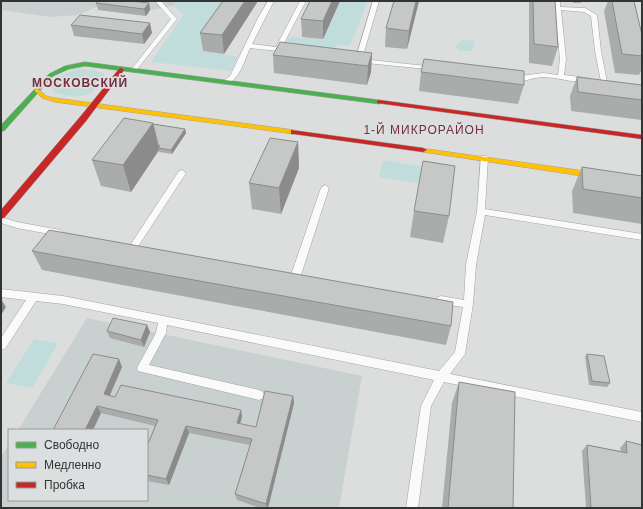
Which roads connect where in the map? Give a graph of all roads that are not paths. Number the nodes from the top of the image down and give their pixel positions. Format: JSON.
{"nodes":[{"id":1,"x":158,"y":1,"type":"edge"},
{"id":2,"x":271,"y":1,"type":"edge"},
{"id":3,"x":303,"y":1,"type":"edge"},
{"id":4,"x":376,"y":1,"type":"edge"},
{"id":5,"x":557,"y":1,"type":"edge"},
{"id":6,"x":557,"y":8,"type":"junction"},
{"id":7,"x":248,"y":46,"type":"junction"},
{"id":8,"x":278,"y":49,"type":"junction"},
{"id":9,"x":293,"y":51,"type":"edge"},
{"id":10,"x":122,"y":70,"type":"junction"},
{"id":11,"x":443,"y":70,"type":"edge"},
{"id":12,"x":133,"y":71,"type":"junction"},
{"id":13,"x":561,"y":76,"type":"junction"},
{"id":14,"x":503,"y":78,"type":"edge"},
{"id":15,"x":224,"y":83,"type":"junction"},
{"id":16,"x":37,"y":90,"type":"junction"},
{"id":17,"x":93,"y":106,"type":"junction"},
{"id":18,"x":1,"y":129,"type":"edge"},
{"id":19,"x":642,"y":137,"type":"edge"},
{"id":20,"x":484,"y":158,"type":"junction"},
{"id":21,"x":182,"y":173,"type":"dead end"},
{"id":22,"x":642,"y":182,"type":"edge"},
{"id":23,"x":325,"y":188,"type":"dead end"},
{"id":24,"x":481,"y":211,"type":"junction"},
{"id":25,"x":1,"y":216,"type":"edge"},
{"id":26,"x":1,"y":220,"type":"edge"},
{"id":27,"x":71,"y":235,"type":"edge"},
{"id":28,"x":642,"y":237,"type":"edge"},
{"id":29,"x":134,"y":246,"type":"edge"},
{"id":30,"x":296,"y":275,"type":"edge"},
{"id":31,"x":1,"y":293,"type":"edge"},
{"id":32,"x":33,"y":297,"type":"junction"},
{"id":33,"x":429,"y":298,"type":"edge"},
{"id":34,"x":468,"y":304,"type":"junction"},
{"id":35,"x":163,"y":320,"type":"junction"},
{"id":36,"x":1,"y":346,"type":"edge"},
{"id":37,"x":441,"y":377,"type":"junction"},
{"id":38,"x":259,"y":395,"type":"dead end"},
{"id":39,"x":642,"y":417,"type":"edge"},
{"id":40,"x":412,"y":508,"type":"edge"}],
"edges":[{"from":1,"to":12,"type":"lane"},
{"from":2,"to":7,"type":"lane"},
{"from":3,"to":8,"type":"lane"},
{"from":4,"to":11,"type":"lane"},
{"from":5,"to":6,"type":"lane"},
{"from":6,"to":13,"type":"lane"},
{"from":6,"to":13,"type":"lane"},
{"from":7,"to":8,"type":"lane"},
{"from":7,"to":15,"type":"lane"},
{"from":8,"to":9,"type":"lane"},
{"from":10,"to":12,"type":"street"},
{"from":10,"to":16,"type":"street"},
{"from":10,"to":17,"type":"street"},
{"from":12,"to":15,"type":"street"},
{"from":13,"to":14,"type":"lane"},
{"from":15,"to":19,"type":"street"},
{"from":16,"to":17,"type":"street"},
{"from":16,"to":18,"type":"street"},
{"from":17,"to":20,"type":"street"},
{"from":17,"to":25,"type":"street"},
{"from":20,"to":22,"type":"street"},
{"from":20,"to":24,"type":"lane"},
{"from":21,"to":29,"type":"lane"},
{"from":23,"to":30,"type":"lane"},
{"from":24,"to":28,"type":"lane"},
{"from":24,"to":34,"type":"lane"},
{"from":26,"to":27,"type":"lane"},
{"from":31,"to":32,"type":"lane"},
{"from":32,"to":35,"type":"lane"},
{"from":32,"to":36,"type":"lane"},
{"from":33,"to":34,"type":"lane"},
{"from":34,"to":37,"type":"lane"},
{"from":35,"to":37,"type":"lane"},
{"from":35,"to":38,"type":"lane"},
{"from":37,"to":39,"type":"lane"},
{"from":37,"to":40,"type":"lane"}]}
